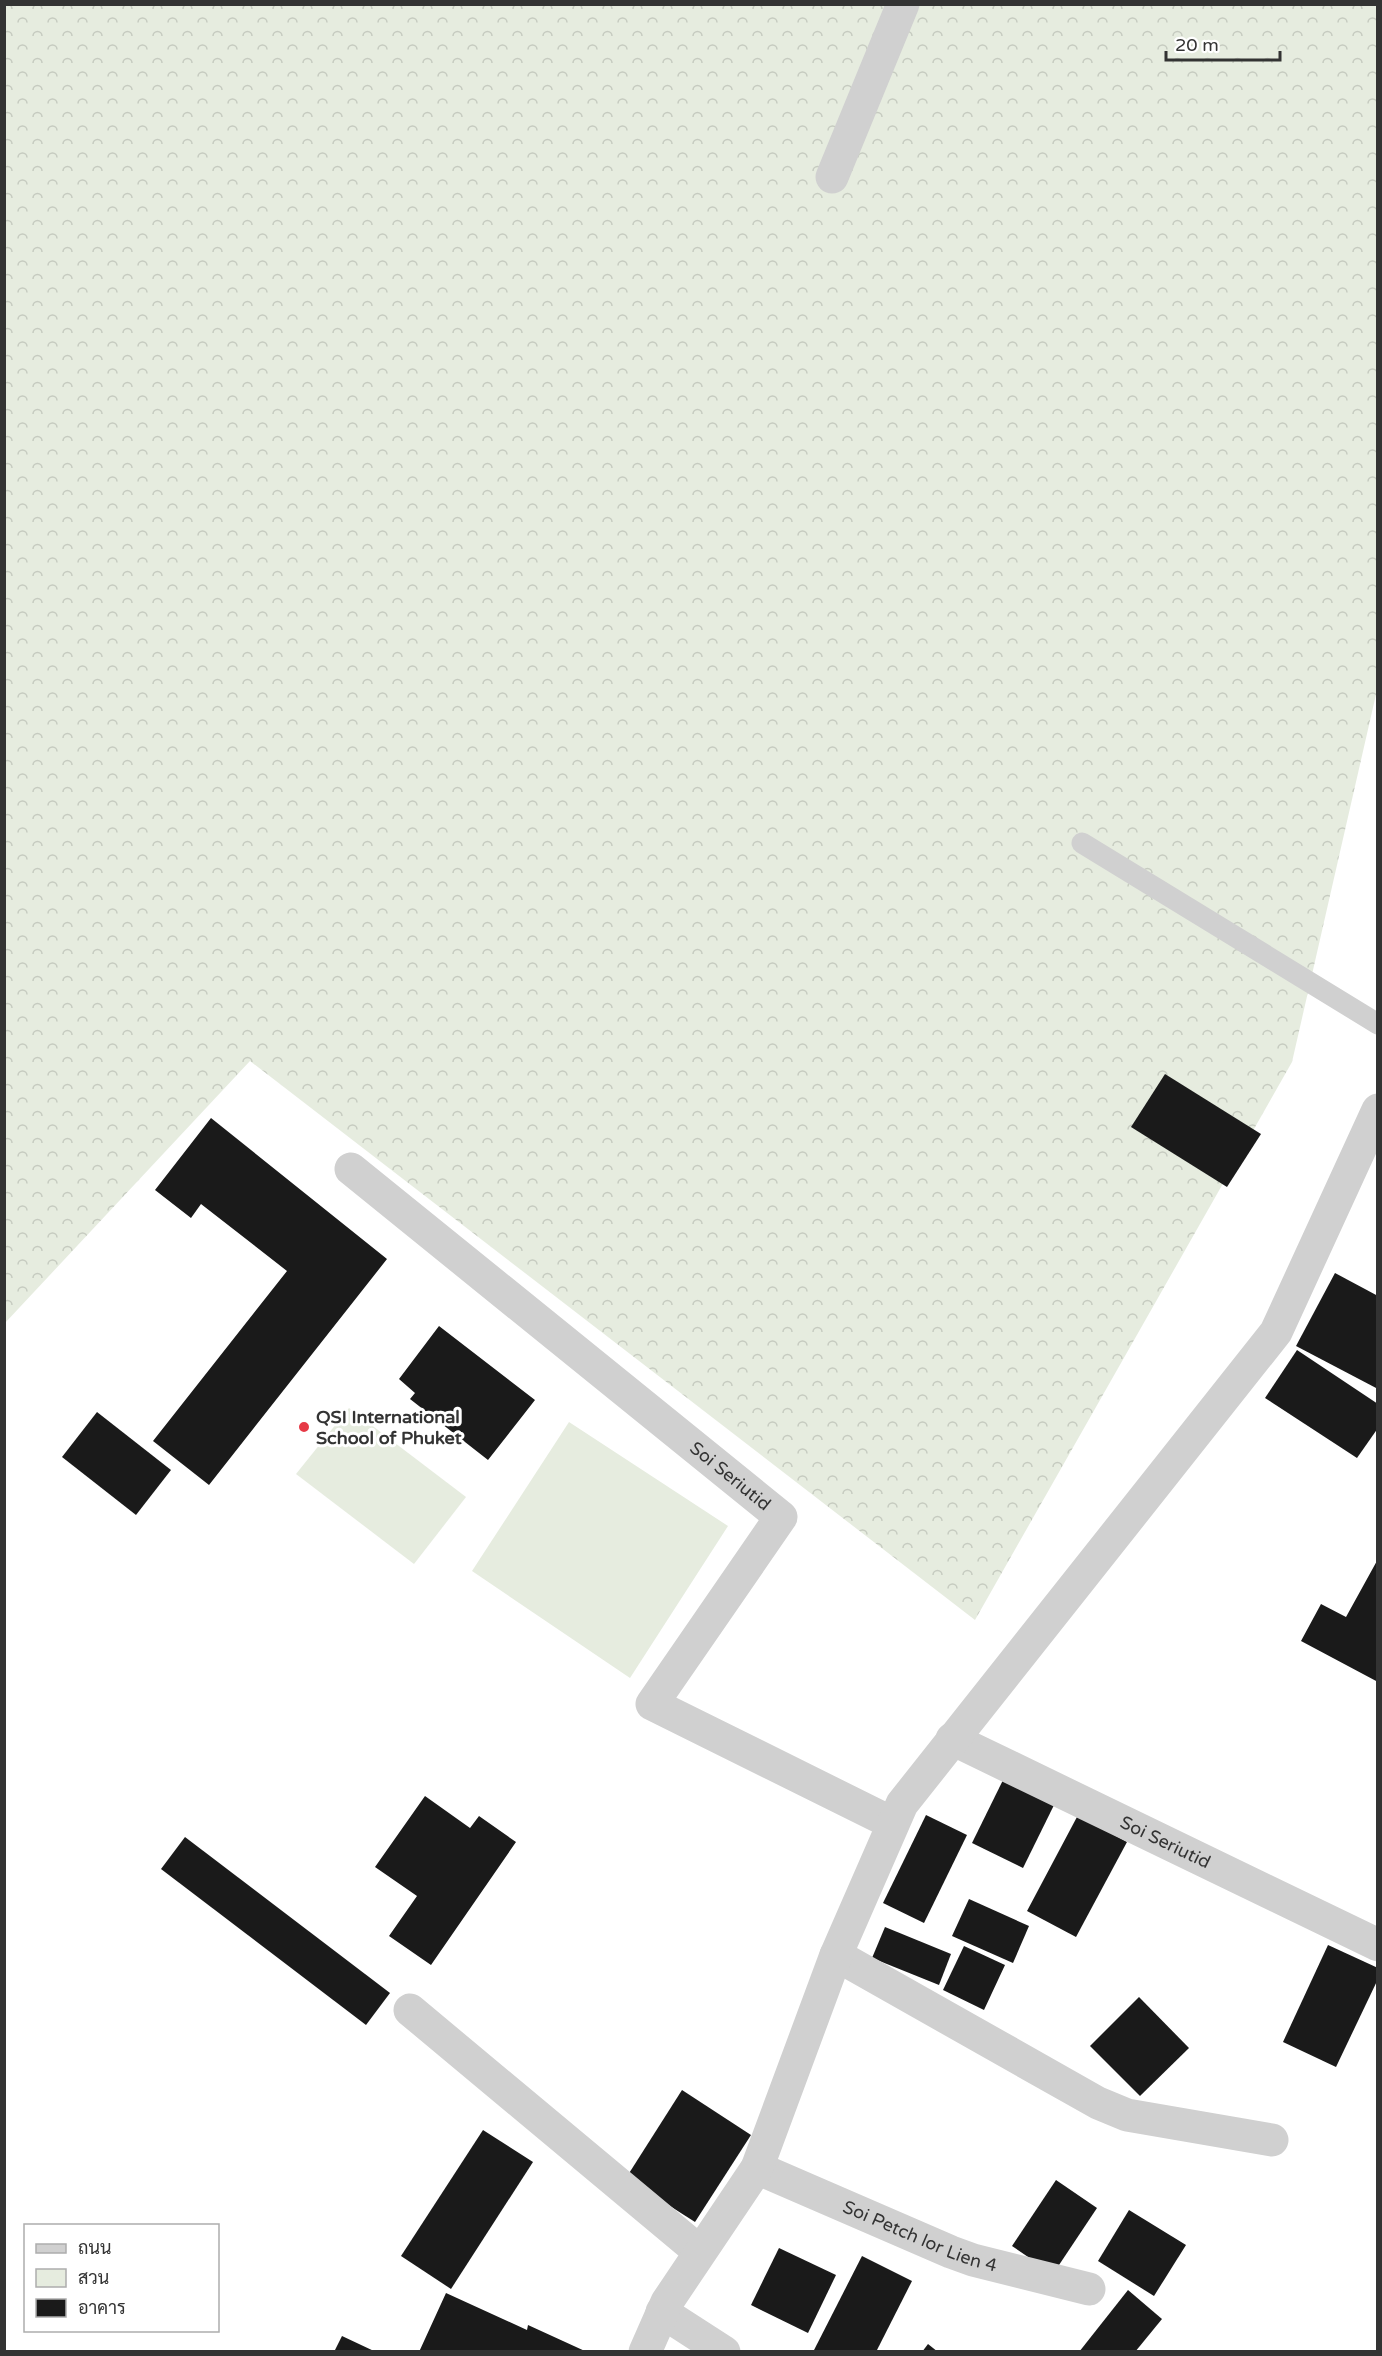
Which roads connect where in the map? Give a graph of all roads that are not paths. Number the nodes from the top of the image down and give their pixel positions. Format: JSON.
{"nodes":[{"id":1,"x":903,"y":4,"type":"edge"},
{"id":2,"x":832,"y":177,"type":"dead end"},
{"id":3,"x":1082,"y":843,"type":"dead end"},
{"id":4,"x":1377,"y":1024,"type":"edge"},
{"id":5,"x":1377,"y":1110,"type":"edge"},
{"id":6,"x":351,"y":1169,"type":"dead end"},
{"id":7,"x":952,"y":1739,"type":"junction"},
{"id":8,"x":892,"y":1823,"type":"junction"},
{"id":9,"x":1377,"y":1945,"type":"edge"},
{"id":10,"x":836,"y":1954,"type":"junction"},
{"id":11,"x":410,"y":2010,"type":"dead end"},
{"id":12,"x":1272,"y":2140,"type":"dead end"},
{"id":13,"x":757,"y":2168,"type":"junction"},
{"id":14,"x":700,"y":2252,"type":"junction"},
{"id":15,"x":1089,"y":2289,"type":"dead end"},
{"id":16,"x":662,"y":2312,"type":"junction"},
{"id":17,"x":645,"y":2352,"type":"edge"},
{"id":18,"x":724,"y":2352,"type":"edge"}],
"edges":[{"from":1,"to":2,"type":"street"},
{"from":3,"to":4,"type":"lane"},
{"from":5,"to":7,"type":"street"},
{"from":6,"to":8,"type":"street","name":"Soi Seriutid"},
{"from":7,"to":8,"type":"street"},
{"from":7,"to":9,"type":"street","name":"Soi Seriutid"},
{"from":8,"to":10,"type":"street"},
{"from":10,"to":12,"type":"street"},
{"from":10,"to":13,"type":"street"},
{"from":11,"to":14,"type":"street"},
{"from":13,"to":14,"type":"street"},
{"from":13,"to":15,"type":"street","name":"Soi Petch lor Lien 4"},
{"from":14,"to":16,"type":"street"},
{"from":16,"to":17,"type":"street"},
{"from":16,"to":18,"type":"street"}]}
